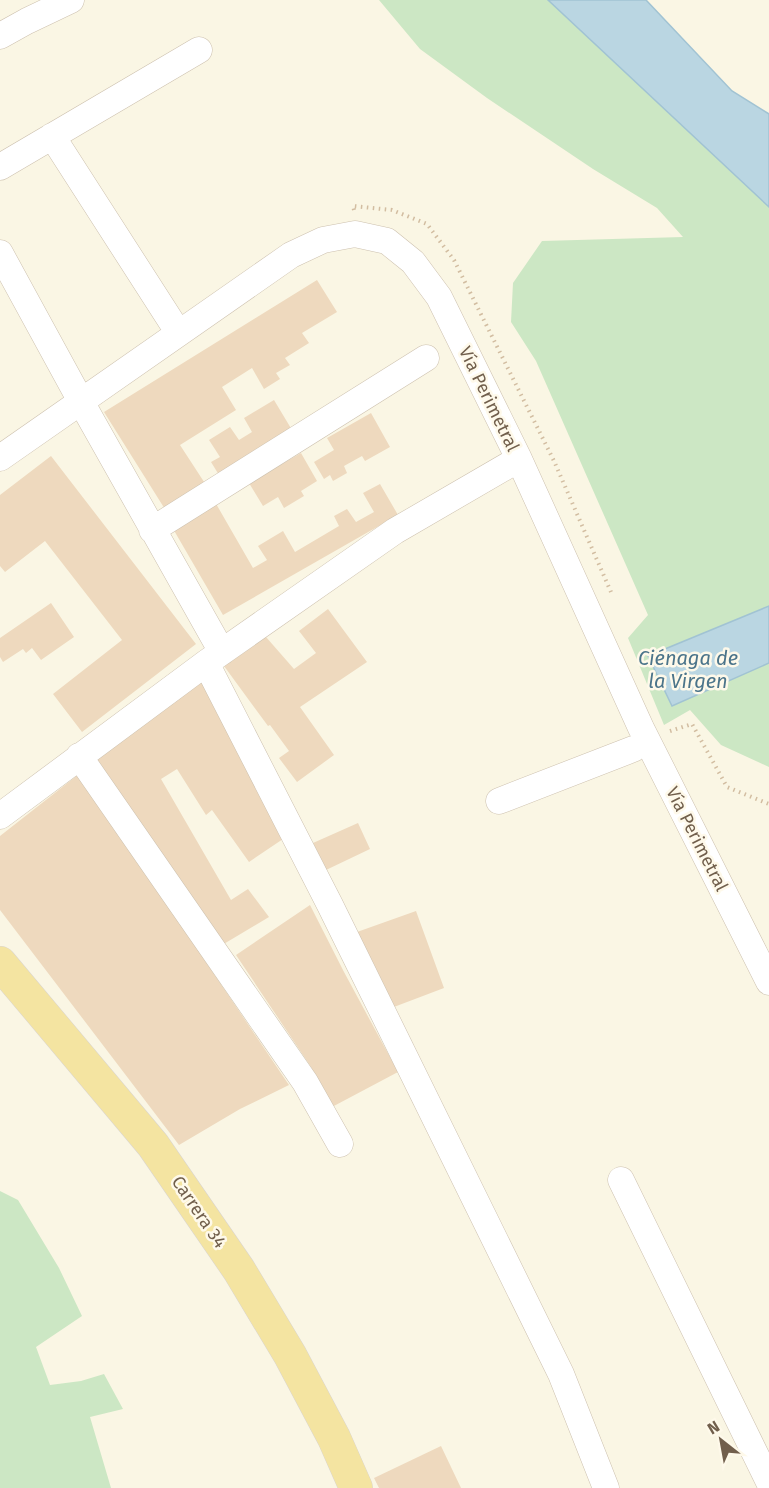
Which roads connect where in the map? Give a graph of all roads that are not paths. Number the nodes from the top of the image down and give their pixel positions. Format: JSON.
{"nodes":[{"id":1,"x":71,"y":0,"type":"edge"},
{"id":2,"x":0,"y":36,"type":"edge"},
{"id":3,"x":199,"y":50,"type":"dead end"},
{"id":4,"x":52,"y":136,"type":"junction"},
{"id":5,"x":0,"y":167,"type":"edge"},
{"id":6,"x":0,"y":253,"type":"edge"},
{"id":7,"x":178,"y":332,"type":"junction"},
{"id":8,"x":426,"y":358,"type":"dead end"},
{"id":9,"x":81,"y":400,"type":"junction"},
{"id":10,"x":0,"y":458,"type":"edge"},
{"id":11,"x":519,"y":459,"type":"junction"},
{"id":12,"x":152,"y":530,"type":"junction"},
{"id":13,"x":214,"y":657,"type":"junction"},
{"id":14,"x":637,"y":739,"type":"junction"},
{"id":15,"x":79,"y":756,"type":"junction"},
{"id":16,"x":500,"y":801,"type":"dead end"},
{"id":17,"x":0,"y":816,"type":"edge"},
{"id":18,"x":0,"y":963,"type":"edge"},
{"id":19,"x":769,"y":982,"type":"edge"},
{"id":20,"x":340,"y":1144,"type":"dead end"},
{"id":21,"x":621,"y":1180,"type":"dead end"},
{"id":22,"x":769,"y":1482,"type":"edge"},
{"id":23,"x":356,"y":1488,"type":"edge"},
{"id":24,"x":606,"y":1488,"type":"edge"}],
"edges":[{"from":1,"to":2,"type":"street"},
{"from":3,"to":4,"type":"street"},
{"from":4,"to":5,"type":"street"},
{"from":4,"to":7,"type":"street"},
{"from":6,"to":9,"type":"street"},
{"from":7,"to":9,"type":"street","name":"Vía Perimetral"},
{"from":7,"to":11,"type":"street","name":"Vía Perimetral"},
{"from":8,"to":12,"type":"street"},
{"from":9,"to":10,"type":"street","name":"Vía Perimetral"},
{"from":9,"to":12,"type":"street"},
{"from":11,"to":13,"type":"street"},
{"from":11,"to":14,"type":"street","name":"Vía Perimetral"},
{"from":12,"to":13,"type":"street"},
{"from":13,"to":15,"type":"street"},
{"from":13,"to":24,"type":"street"},
{"from":14,"to":16,"type":"street"},
{"from":14,"to":19,"type":"street","name":"Vía Perimetral"},
{"from":15,"to":17,"type":"street"},
{"from":15,"to":20,"type":"street"},
{"from":18,"to":23,"type":"main road","name":"Carrera 34"},
{"from":21,"to":22,"type":"street"}]}
